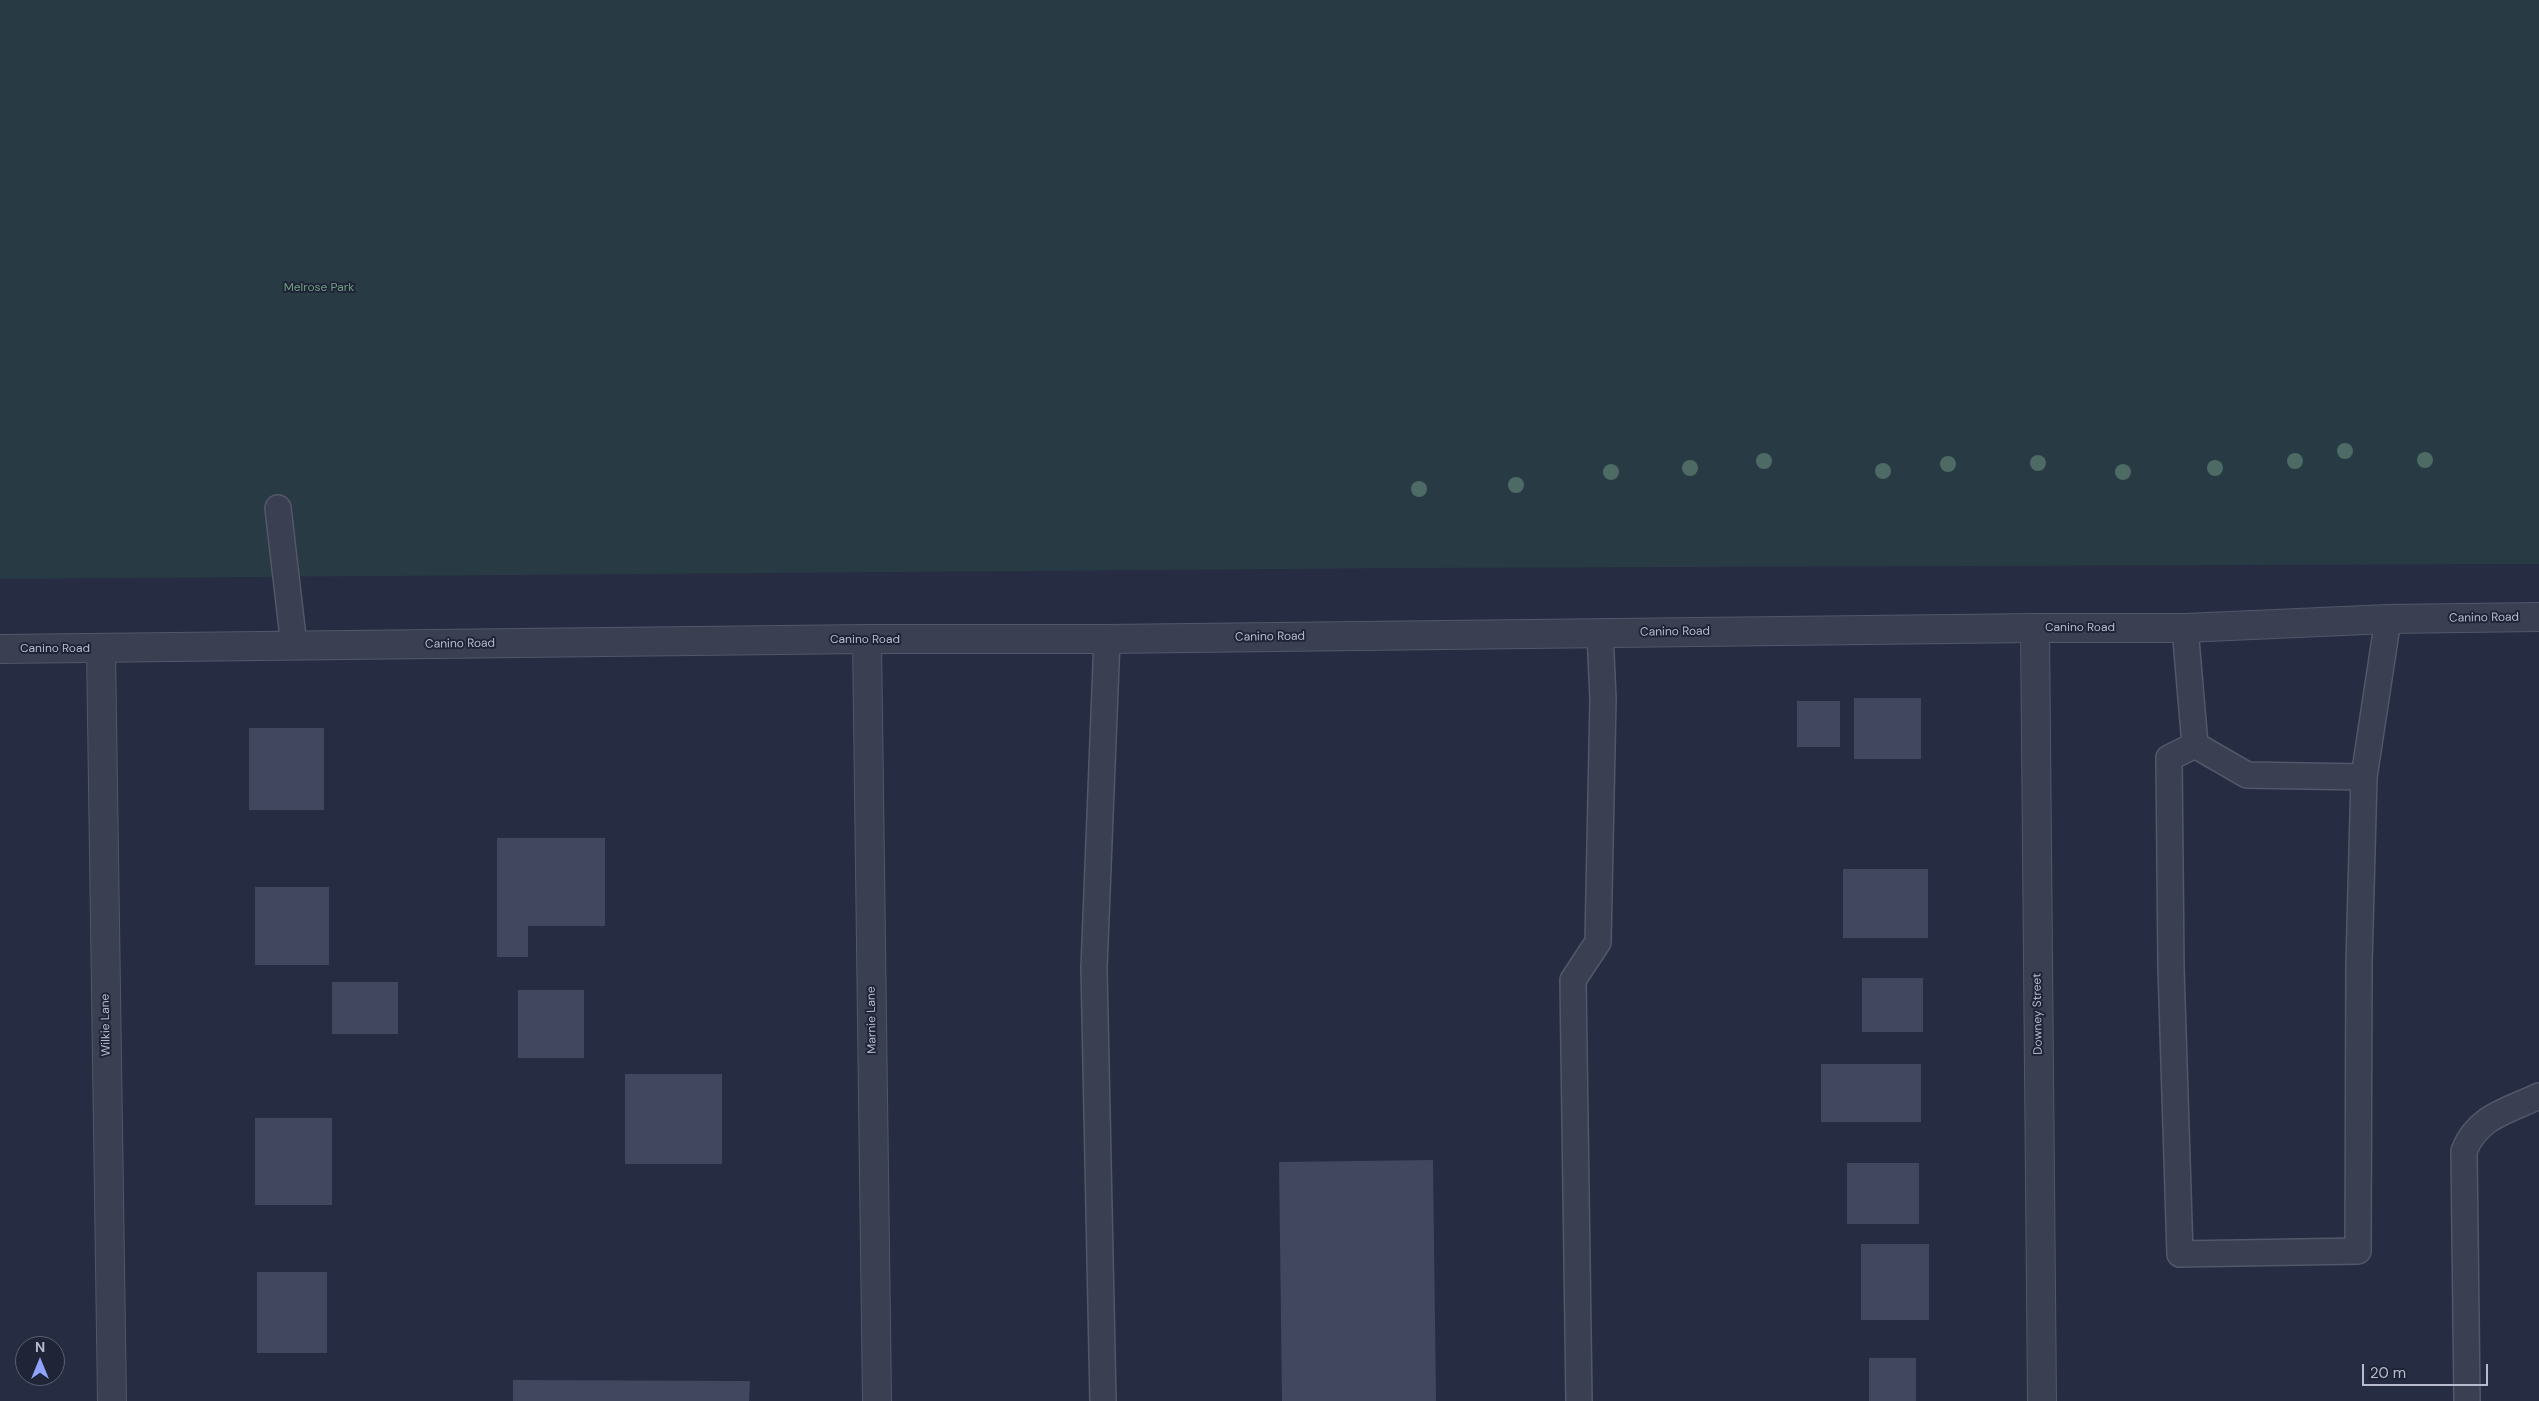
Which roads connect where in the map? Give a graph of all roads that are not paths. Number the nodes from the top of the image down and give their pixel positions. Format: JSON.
{"nodes":[{"id":1,"x":278,"y":508,"type":"dead end"},
{"id":2,"x":2539,"y":617,"type":"edge"},
{"id":3,"x":2388,"y":619,"type":"junction"},
{"id":4,"x":2035,"y":628,"type":"junction"},
{"id":5,"x":2185,"y":628,"type":"junction"},
{"id":6,"x":1600,"y":633,"type":"junction"},
{"id":7,"x":868,"y":640,"type":"junction"},
{"id":8,"x":1107,"y":640,"type":"junction"},
{"id":9,"x":294,"y":646,"type":"junction"},
{"id":10,"x":0,"y":649,"type":"edge"},
{"id":11,"x":101,"y":649,"type":"junction"},
{"id":12,"x":2195,"y":744,"type":"junction"},
{"id":13,"x":2364,"y":777,"type":"junction"},
{"id":14,"x":2539,"y":1096,"type":"edge"},
{"id":15,"x":112,"y":1401,"type":"edge"},
{"id":16,"x":877,"y":1401,"type":"edge"},
{"id":17,"x":1103,"y":1401,"type":"edge"},
{"id":18,"x":1579,"y":1401,"type":"edge"},
{"id":19,"x":2042,"y":1401,"type":"edge"},
{"id":20,"x":2467,"y":1401,"type":"edge"}],
"edges":[{"from":1,"to":9,"type":"lane"},
{"from":2,"to":3,"type":"street","name":"Canino Road"},
{"from":3,"to":5,"type":"street","name":"Canino Road"},
{"from":3,"to":13,"type":"lane"},
{"from":4,"to":5,"type":"street","name":"Canino Road"},
{"from":4,"to":6,"type":"street","name":"Canino Road"},
{"from":4,"to":19,"type":"street","name":"Downey Street"},
{"from":5,"to":12,"type":"lane"},
{"from":6,"to":8,"type":"street","name":"Canino Road"},
{"from":6,"to":18,"type":"lane"},
{"from":7,"to":8,"type":"street","name":"Canino Road"},
{"from":7,"to":9,"type":"street","name":"Canino Road"},
{"from":7,"to":16,"type":"street","name":"Marnie Lane"},
{"from":8,"to":17,"type":"lane"},
{"from":9,"to":11,"type":"street","name":"Canino Road"},
{"from":10,"to":11,"type":"street","name":"Canino Road"},
{"from":11,"to":15,"type":"street","name":"Wilkie Lane"},
{"from":12,"to":13,"type":"lane"},
{"from":12,"to":13,"type":"lane"},
{"from":14,"to":20,"type":"lane"}]}
